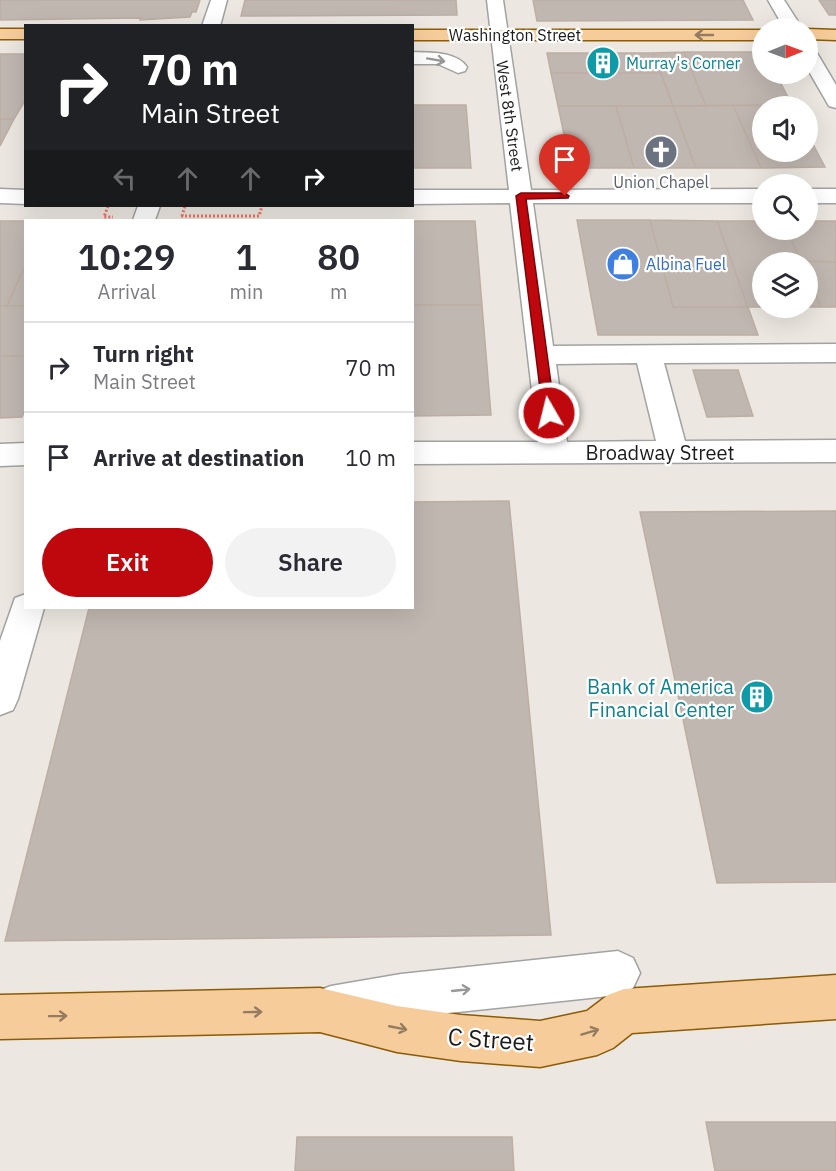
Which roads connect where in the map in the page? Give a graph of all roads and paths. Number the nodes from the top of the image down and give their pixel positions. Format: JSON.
{"nodes":[{"id":1,"x":219,"y":0,"type":"edge"},
{"id":2,"x":495,"y":0,"type":"edge"},
{"id":3,"x":778,"y":4,"type":"edge"},
{"id":4,"x":801,"y":5,"type":"dead end"},
{"id":5,"x":787,"y":18,"type":"edge"},
{"id":6,"x":212,"y":24,"type":"edge"},
{"id":7,"x":0,"y":34,"type":"edge"},
{"id":8,"x":24,"y":34,"type":"edge"},
{"id":9,"x":818,"y":34,"type":"edge"},
{"id":10,"x":836,"y":34,"type":"edge"},
{"id":11,"x":414,"y":35,"type":"edge"},
{"id":12,"x":500,"y":35,"type":"junction"},
{"id":13,"x":752,"y":35,"type":"edge"},
{"id":14,"x":414,"y":58,"type":"edge"},
{"id":15,"x":458,"y":67,"type":"dead end"},
{"id":16,"x":818,"y":71,"type":"edge"},
{"id":17,"x":836,"y":102,"type":"edge"},
{"id":18,"x":0,"y":196,"type":"edge"},
{"id":19,"x":414,"y":196,"type":"edge"},
{"id":20,"x":521,"y":196,"type":"junction"},
{"id":21,"x":752,"y":196,"type":"edge"},
{"id":22,"x":818,"y":196,"type":"edge"},
{"id":23,"x":836,"y":196,"type":"edge"},
{"id":24,"x":24,"y":197,"type":"edge"},
{"id":25,"x":185,"y":207,"type":"edge"},
{"id":26,"x":182,"y":216,"type":"dead end"},
{"id":27,"x":836,"y":353,"type":"edge"},
{"id":28,"x":648,"y":354,"type":"junction"},
{"id":29,"x":541,"y":355,"type":"junction"},
{"id":30,"x":836,"y":451,"type":"edge"},
{"id":31,"x":554,"y":452,"type":"junction"},
{"id":32,"x":673,"y":452,"type":"junction"},
{"id":33,"x":414,"y":453,"type":"edge"},
{"id":34,"x":24,"y":454,"type":"edge"},
{"id":35,"x":0,"y":455,"type":"edge"},
{"id":36,"x":27,"y":609,"type":"edge"},
{"id":37,"x":0,"y":699,"type":"edge"},
{"id":38,"x":621,"y":992,"type":"junction"},
{"id":39,"x":836,"y":998,"type":"edge"},
{"id":40,"x":320,"y":1010,"type":"junction"},
{"id":41,"x":0,"y":1017,"type":"edge"}],
"edges":[{"from":1,"to":6,"type":"street"},
{"from":2,"to":12,"type":"street","name":"West 8th Street"},
{"from":3,"to":4,"type":"street"},
{"from":3,"to":5,"type":"street"},
{"from":7,"to":8,"type":"main road"},
{"from":9,"to":10,"type":"main road"},
{"from":11,"to":12,"type":"main road","name":"Washington Street"},
{"from":13,"to":12,"type":"main road","name":"Washington Street","one_way":true},
{"from":12,"to":20,"type":"street","name":"West 8th Street"},
{"from":14,"to":15,"type":"street","one_way":true},
{"from":16,"to":17,"type":"street"},
{"from":18,"to":24,"type":"street"},
{"from":19,"to":20,"type":"street"},
{"from":20,"to":21,"type":"street"},
{"from":20,"to":29,"type":"street","name":"West 8th Street"},
{"from":22,"to":23,"type":"street"},
{"from":25,"to":26,"type":"path"},
{"from":27,"to":28,"type":"street"},
{"from":28,"to":29,"type":"street"},
{"from":28,"to":32,"type":"street"},
{"from":29,"to":31,"type":"street","name":"West 8th Street"},
{"from":30,"to":32,"type":"street","name":"Broadway Street"},
{"from":31,"to":32,"type":"street","name":"Broadway Street"},
{"from":31,"to":33,"type":"street","name":"Broadway Street"},
{"from":34,"to":35,"type":"street"},
{"from":36,"to":37,"type":"street"},
{"from":38,"to":39,"type":"main road","name":"C Street"},
{"from":40,"to":38,"type":"street","name":"C Street","one_way":true},
{"from":40,"to":38,"type":"main road","name":"C Street","one_way":true},
{"from":41,"to":40,"type":"main road","name":"C Street","one_way":true}]}
